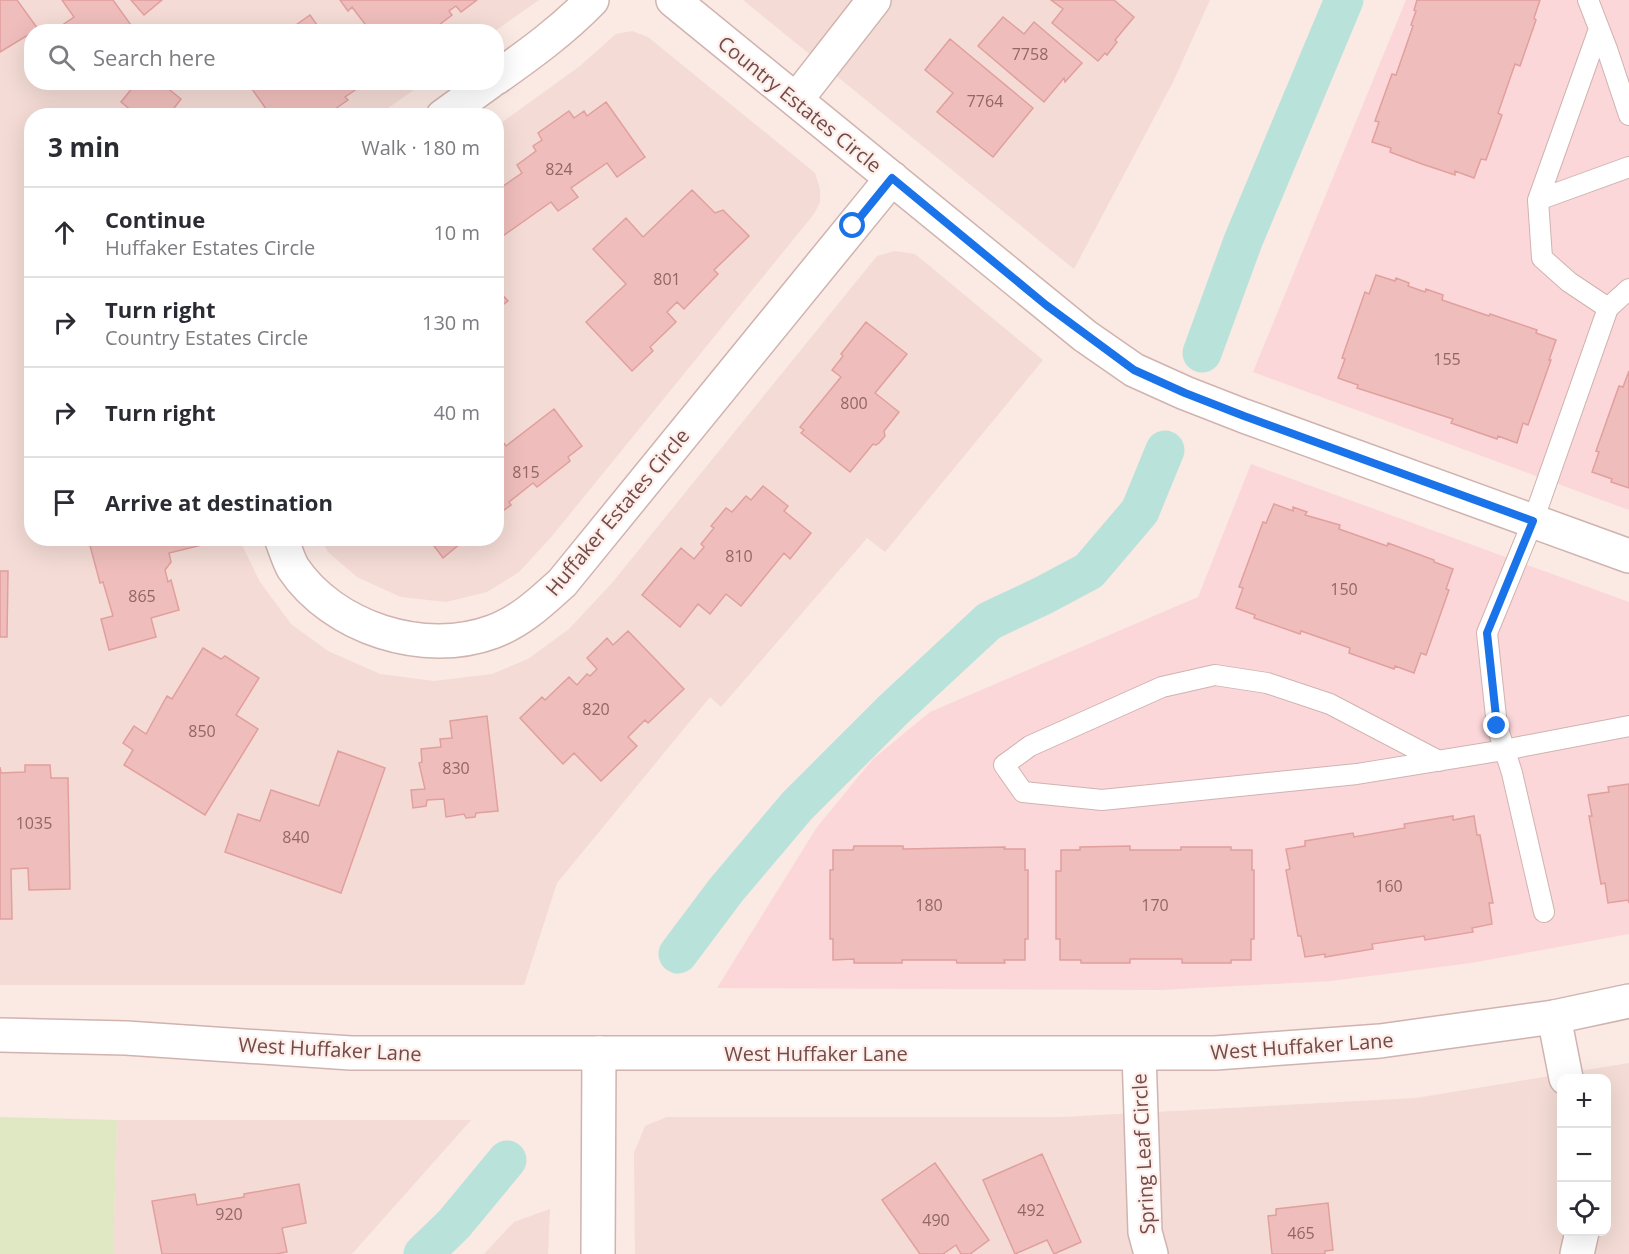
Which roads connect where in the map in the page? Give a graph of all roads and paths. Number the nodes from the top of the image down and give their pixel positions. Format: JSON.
{"nodes":[{"id":1,"x":592,"y":0,"type":"edge"},
{"id":2,"x":673,"y":0,"type":"edge"},
{"id":3,"x":874,"y":0,"type":"edge"},
{"id":4,"x":1588,"y":0,"type":"edge"},
{"id":5,"x":1599,"y":29,"type":"junction"},
{"id":6,"x":504,"y":72,"type":"edge"},
{"id":7,"x":479,"y":90,"type":"edge"},
{"id":8,"x":796,"y":100,"type":"junction"},
{"id":9,"x":454,"y":108,"type":"edge"},
{"id":10,"x":1629,"y":115,"type":"edge"},
{"id":11,"x":1629,"y":167,"type":"edge"},
{"id":12,"x":892,"y":178,"type":"junction"},
{"id":13,"x":1538,"y":200,"type":"junction"},
{"id":14,"x":1629,"y":289,"type":"edge"},
{"id":15,"x":1608,"y":308,"type":"junction"},
{"id":16,"x":1533,"y":521,"type":"junction"},
{"id":17,"x":284,"y":546,"type":"edge"},
{"id":18,"x":1629,"y":556,"type":"edge"},
{"id":19,"x":1629,"y":726,"type":"edge"},
{"id":20,"x":1504,"y":750,"type":"junction"},
{"id":21,"x":1439,"y":760,"type":"junction"},
{"id":22,"x":1544,"y":912,"type":"dead end"},
{"id":23,"x":1629,"y":1001,"type":"edge"},
{"id":24,"x":1554,"y":1017,"type":"junction"},
{"id":25,"x":0,"y":1035,"type":"edge"},
{"id":26,"x":599,"y":1053,"type":"junction"},
{"id":27,"x":1139,"y":1054,"type":"junction"},
{"id":28,"x":1565,"y":1074,"type":"edge"},
{"id":29,"x":598,"y":1254,"type":"edge"},
{"id":30,"x":1151,"y":1254,"type":"edge"}],
"edges":[{"from":1,"to":6,"type":"street"},
{"from":2,"to":8,"type":"street","name":"Country Estates Circle"},
{"from":3,"to":8,"type":"street"},
{"from":4,"to":5,"type":"lane"},
{"from":5,"to":10,"type":"lane"},
{"from":5,"to":13,"type":"lane"},
{"from":7,"to":9,"type":"street"},
{"from":8,"to":12,"type":"street","name":"Country Estates Circle"},
{"from":11,"to":13,"type":"lane"},
{"from":12,"to":16,"type":"street","name":"Country Estates Circle"},
{"from":12,"to":17,"type":"street","name":"Huffaker Estates Circle"},
{"from":13,"to":15,"type":"lane"},
{"from":14,"to":15,"type":"lane"},
{"from":15,"to":16,"type":"lane"},
{"from":16,"to":18,"type":"street","name":"Country Estates Circle"},
{"from":16,"to":20,"type":"lane"},
{"from":19,"to":20,"type":"lane"},
{"from":20,"to":21,"type":"lane"},
{"from":20,"to":22,"type":"lane"},
{"from":21,"to":21,"type":"lane"},
{"from":23,"to":24,"type":"street","name":"West Huffaker Lane"},
{"from":24,"to":27,"type":"street","name":"West Huffaker Lane"},
{"from":24,"to":28,"type":"street"},
{"from":25,"to":26,"type":"street","name":"West Huffaker Lane"},
{"from":26,"to":27,"type":"street","name":"West Huffaker Lane"},
{"from":26,"to":29,"type":"street"},
{"from":27,"to":30,"type":"street","name":"Spring Leaf Circle"}]}
